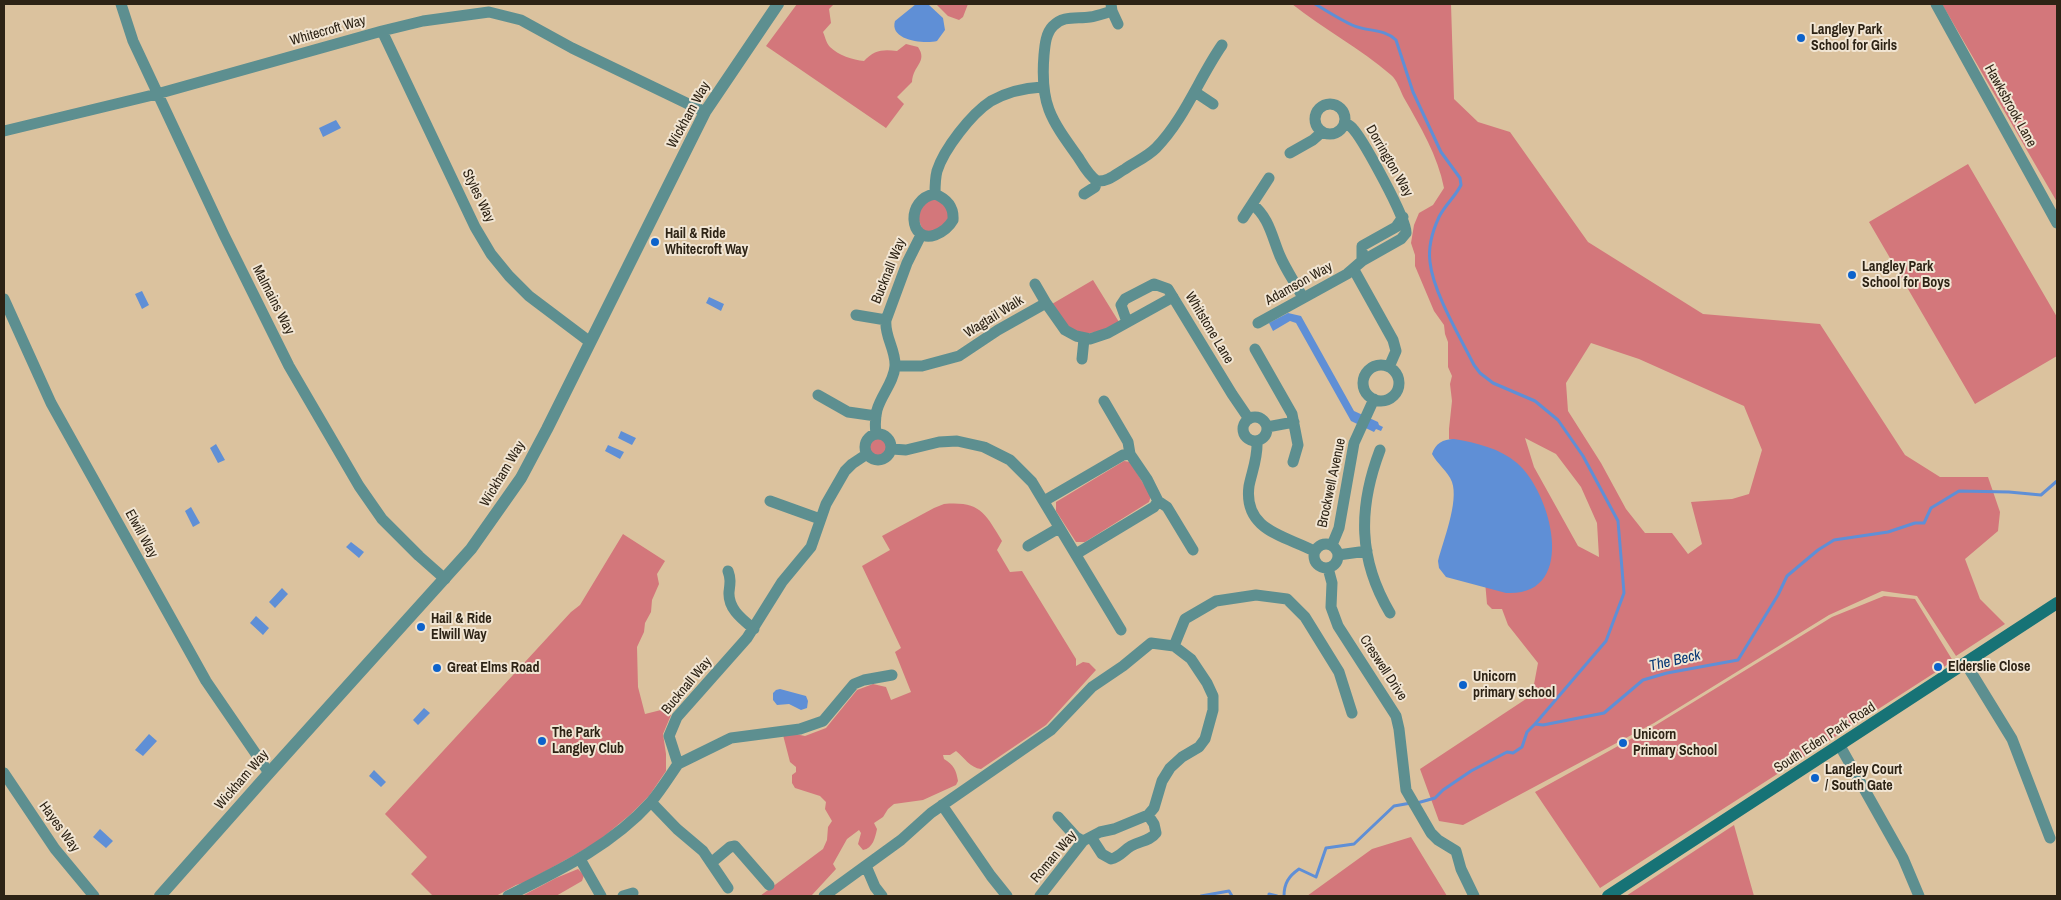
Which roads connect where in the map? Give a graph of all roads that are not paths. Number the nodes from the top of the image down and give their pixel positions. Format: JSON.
{"nodes":[{"id":1,"x":121,"y":4,"type":"edge"},
{"id":2,"x":778,"y":4,"type":"edge"},
{"id":3,"x":1936,"y":4,"type":"edge"},
{"id":4,"x":1112,"y":8,"type":"edge"},
{"id":5,"x":1118,"y":24,"type":"dead end"},
{"id":6,"x":382,"y":31,"type":"junction"},
{"id":7,"x":1222,"y":45,"type":"dead end"},
{"id":8,"x":1042,"y":87,"type":"junction"},
{"id":9,"x":1196,"y":92,"type":"junction"},
{"id":10,"x":157,"y":94,"type":"junction"},
{"id":11,"x":1213,"y":104,"type":"dead end"},
{"id":12,"x":705,"y":112,"type":"junction"},
{"id":13,"x":1345,"y":123,"type":"junction"},
{"id":14,"x":4,"y":131,"type":"edge"},
{"id":15,"x":1322,"y":132,"type":"junction"},
{"id":16,"x":1290,"y":153,"type":"dead end"},
{"id":17,"x":1269,"y":178,"type":"dead end"},
{"id":18,"x":1097,"y":181,"type":"junction"},
{"id":19,"x":935,"y":194,"type":"junction"},
{"id":20,"x":1084,"y":194,"type":"dead end"},
{"id":21,"x":1252,"y":204,"type":"junction"},
{"id":22,"x":1243,"y":218,"type":"dead end"},
{"id":23,"x":2057,"y":223,"type":"edge"},
{"id":24,"x":921,"y":235,"type":"junction"},
{"id":25,"x":1354,"y":270,"type":"junction"},
{"id":26,"x":1035,"y":284,"type":"dead end"},
{"id":27,"x":1173,"y":297,"type":"junction"},
{"id":28,"x":1304,"y":298,"type":"junction"},
{"id":29,"x":4,"y":299,"type":"edge"},
{"id":30,"x":1046,"y":303,"type":"junction"},
{"id":31,"x":856,"y":315,"type":"dead end"},
{"id":32,"x":886,"y":320,"type":"junction"},
{"id":33,"x":1258,"y":323,"type":"dead end"},
{"id":34,"x":1124,"y":324,"type":"junction"},
{"id":35,"x":1084,"y":339,"type":"junction"},
{"id":36,"x":590,"y":342,"type":"junction"},
{"id":37,"x":1255,"y":349,"type":"dead end"},
{"id":38,"x":1082,"y":359,"type":"dead end"},
{"id":39,"x":895,"y":366,"type":"junction"},
{"id":40,"x":1389,"y":367,"type":"junction"},
{"id":41,"x":818,"y":395,"type":"dead end"},
{"id":42,"x":1374,"y":399,"type":"junction"},
{"id":43,"x":1104,"y":401,"type":"dead end"},
{"id":44,"x":876,"y":416,"type":"junction"},
{"id":45,"x":1249,"y":419,"type":"junction"},
{"id":46,"x":1294,"y":422,"type":"junction"},
{"id":47,"x":1267,"y":427,"type":"junction"},
{"id":48,"x":876,"y":434,"type":"junction"},
{"id":49,"x":1257,"y":441,"type":"junction"},
{"id":50,"x":892,"y":449,"type":"junction"},
{"id":51,"x":1380,"y":450,"type":"dead end"},
{"id":52,"x":867,"y":454,"type":"junction"},
{"id":53,"x":1130,"y":454,"type":"junction"},
{"id":54,"x":1294,"y":462,"type":"dead end"},
{"id":55,"x":770,"y":501,"type":"dead end"},
{"id":56,"x":1158,"y":501,"type":"junction"},
{"id":57,"x":1044,"y":502,"type":"junction"},
{"id":58,"x":820,"y":520,"type":"junction"},
{"id":59,"x":1060,"y":528,"type":"junction"},
{"id":60,"x":1028,"y":546,"type":"dead end"},
{"id":61,"x":1193,"y":550,"type":"dead end"},
{"id":62,"x":1335,"y":550,"type":"junction"},
{"id":63,"x":1314,"y":551,"type":"junction"},
{"id":64,"x":1367,"y":551,"type":"junction"},
{"id":65,"x":1076,"y":554,"type":"junction"},
{"id":66,"x":1328,"y":568,"type":"junction"},
{"id":67,"x":728,"y":571,"type":"dead end"},
{"id":68,"x":446,"y":579,"type":"junction"},
{"id":69,"x":2057,"y":603,"type":"edge"},
{"id":70,"x":1390,"y":613,"type":"dead end"},
{"id":71,"x":754,"y":629,"type":"junction"},
{"id":72,"x":1121,"y":630,"type":"dead end"},
{"id":73,"x":1174,"y":646,"type":"junction"},
{"id":74,"x":1966,"y":664,"type":"junction"},
{"id":75,"x":892,"y":674,"type":"dead end"},
{"id":76,"x":1352,"y":713,"type":"dead end"},
{"id":77,"x":1840,"y":746,"type":"junction"},
{"id":78,"x":678,"y":764,"type":"junction"},
{"id":79,"x":4,"y":773,"type":"edge"},
{"id":80,"x":269,"y":773,"type":"junction"},
{"id":81,"x":650,"y":802,"type":"junction"},
{"id":82,"x":942,"y":805,"type":"junction"},
{"id":83,"x":1148,"y":815,"type":"junction"},
{"id":84,"x":1058,"y":817,"type":"dead end"},
{"id":85,"x":2050,"y":838,"type":"dead end"},
{"id":86,"x":1087,"y":839,"type":"junction"},
{"id":87,"x":580,"y":859,"type":"junction"},
{"id":88,"x":711,"y":863,"type":"junction"},
{"id":89,"x":866,"y":866,"type":"junction"},
{"id":90,"x":769,"y":885,"type":"dead end"},
{"id":91,"x":728,"y":888,"type":"dead end"},
{"id":92,"x":94,"y":896,"type":"edge"},
{"id":93,"x":160,"y":896,"type":"edge"},
{"id":94,"x":508,"y":896,"type":"edge"},
{"id":95,"x":601,"y":896,"type":"edge"},
{"id":96,"x":824,"y":896,"type":"edge"},
{"id":97,"x":882,"y":896,"type":"edge"},
{"id":98,"x":1007,"y":896,"type":"edge"},
{"id":99,"x":1040,"y":896,"type":"edge"},
{"id":100,"x":1474,"y":896,"type":"edge"},
{"id":101,"x":1608,"y":896,"type":"edge"},
{"id":102,"x":1920,"y":896,"type":"edge"}],
"edges":[{"from":1,"to":10,"type":"street","name":"Malmains Way"},
{"from":2,"to":12,"type":"street","name":"Wickham Way"},
{"from":3,"to":23,"type":"street","name":"Hawksbrook Lane"},
{"from":4,"to":5,"type":"street"},
{"from":4,"to":8,"type":"street"},
{"from":6,"to":10,"type":"street","name":"Whitecroft Way"},
{"from":6,"to":12,"type":"street","name":"Whitecroft Way"},
{"from":6,"to":36,"type":"street","name":"Styles Way"},
{"from":7,"to":9,"type":"street"},
{"from":8,"to":18,"type":"street"},
{"from":8,"to":19,"type":"street"},
{"from":9,"to":11,"type":"street"},
{"from":9,"to":18,"type":"street"},
{"from":10,"to":14,"type":"street","name":"Whitecroft Way"},
{"from":10,"to":68,"type":"street","name":"Malmains Way"},
{"from":12,"to":36,"type":"street","name":"Wickham Way"},
{"from":13,"to":15,"type":"street","name":"Dorrington Way"},
{"from":13,"to":15,"type":"street","name":"Dorrington Way"},
{"from":13,"to":25,"type":"street","name":"Dorrington Way"},
{"from":15,"to":16,"type":"street","name":"Dorrington Way"},
{"from":17,"to":21,"type":"street"},
{"from":18,"to":20,"type":"street"},
{"from":19,"to":24,"type":"street","name":"Bucknall Way"},
{"from":19,"to":24,"type":"street","name":"Bucknall Way"},
{"from":21,"to":22,"type":"street"},
{"from":21,"to":28,"type":"street"},
{"from":24,"to":32,"type":"street","name":"Bucknall Way"},
{"from":25,"to":28,"type":"street","name":"Adamson Way"},
{"from":25,"to":40,"type":"street"},
{"from":26,"to":30,"type":"street"},
{"from":27,"to":34,"type":"street"},
{"from":27,"to":34,"type":"street","name":"Whitstone Lane"},
{"from":27,"to":45,"type":"street","name":"Whitstone Lane"},
{"from":28,"to":33,"type":"street","name":"Adamson Way"},
{"from":29,"to":80,"type":"street","name":"Elwill Way"},
{"from":30,"to":35,"type":"street","name":"Wagtail Walk"},
{"from":30,"to":39,"type":"street","name":"Wagtail Walk"},
{"from":31,"to":32,"type":"street"},
{"from":32,"to":39,"type":"street","name":"Bucknall Way"},
{"from":34,"to":35,"type":"street"},
{"from":35,"to":38,"type":"street"},
{"from":36,"to":68,"type":"street","name":"Wickham Way"},
{"from":37,"to":46,"type":"street"},
{"from":39,"to":44,"type":"street","name":"Bucknall Way"},
{"from":40,"to":42,"type":"street"},
{"from":40,"to":42,"type":"street"},
{"from":41,"to":44,"type":"street"},
{"from":42,"to":62,"type":"street","name":"Brockwell Avenue"},
{"from":43,"to":53,"type":"street"},
{"from":44,"to":48,"type":"street","name":"Bucknall Way"},
{"from":45,"to":47,"type":"street"},
{"from":45,"to":49,"type":"street"},
{"from":46,"to":47,"type":"street"},
{"from":46,"to":54,"type":"street"},
{"from":47,"to":49,"type":"street"},
{"from":48,"to":50,"type":"street"},
{"from":48,"to":52,"type":"street","name":"Bucknall Way"},
{"from":49,"to":63,"type":"street"},
{"from":50,"to":52,"type":"street"},
{"from":50,"to":57,"type":"street"},
{"from":51,"to":64,"type":"street"},
{"from":52,"to":58,"type":"street","name":"Bucknall Way"},
{"from":53,"to":56,"type":"street"},
{"from":53,"to":57,"type":"street"},
{"from":55,"to":58,"type":"street"},
{"from":56,"to":61,"type":"street"},
{"from":56,"to":65,"type":"street"},
{"from":57,"to":59,"type":"street"},
{"from":58,"to":71,"type":"street","name":"Bucknall Way"},
{"from":59,"to":60,"type":"street"},
{"from":59,"to":65,"type":"street"},
{"from":62,"to":63,"type":"street"},
{"from":62,"to":64,"type":"street"},
{"from":62,"to":66,"type":"street"},
{"from":63,"to":66,"type":"street"},
{"from":64,"to":70,"type":"street"},
{"from":65,"to":72,"type":"street"},
{"from":66,"to":100,"type":"street","name":"Creswell Drive"},
{"from":67,"to":71,"type":"street"},
{"from":68,"to":80,"type":"street","name":"Wickham Way"},
{"from":69,"to":74,"type":"main road","name":"South Eden Park Road"},
{"from":71,"to":78,"type":"street","name":"Bucknall Way"},
{"from":73,"to":76,"type":"street"},
{"from":73,"to":82,"type":"street"},
{"from":73,"to":83,"type":"street"},
{"from":74,"to":77,"type":"main road","name":"South Eden Park Road"},
{"from":74,"to":85,"type":"street"},
{"from":75,"to":78,"type":"street"},
{"from":77,"to":101,"type":"main road","name":"South Eden Park Road"},
{"from":77,"to":102,"type":"street"},
{"from":78,"to":81,"type":"street"},
{"from":79,"to":92,"type":"street","name":"Hayes Way"},
{"from":80,"to":93,"type":"street","name":"Wickham Way"},
{"from":81,"to":87,"type":"street"},
{"from":81,"to":88,"type":"street"},
{"from":82,"to":89,"type":"street"},
{"from":82,"to":98,"type":"street"},
{"from":83,"to":86,"type":"street","name":"Roman Way"},
{"from":83,"to":86,"type":"street"},
{"from":84,"to":86,"type":"street"},
{"from":86,"to":99,"type":"street","name":"Roman Way"},
{"from":87,"to":94,"type":"street"},
{"from":87,"to":95,"type":"street"},
{"from":88,"to":90,"type":"street"},
{"from":88,"to":91,"type":"street"},
{"from":89,"to":96,"type":"street"},
{"from":89,"to":97,"type":"street"}]}
